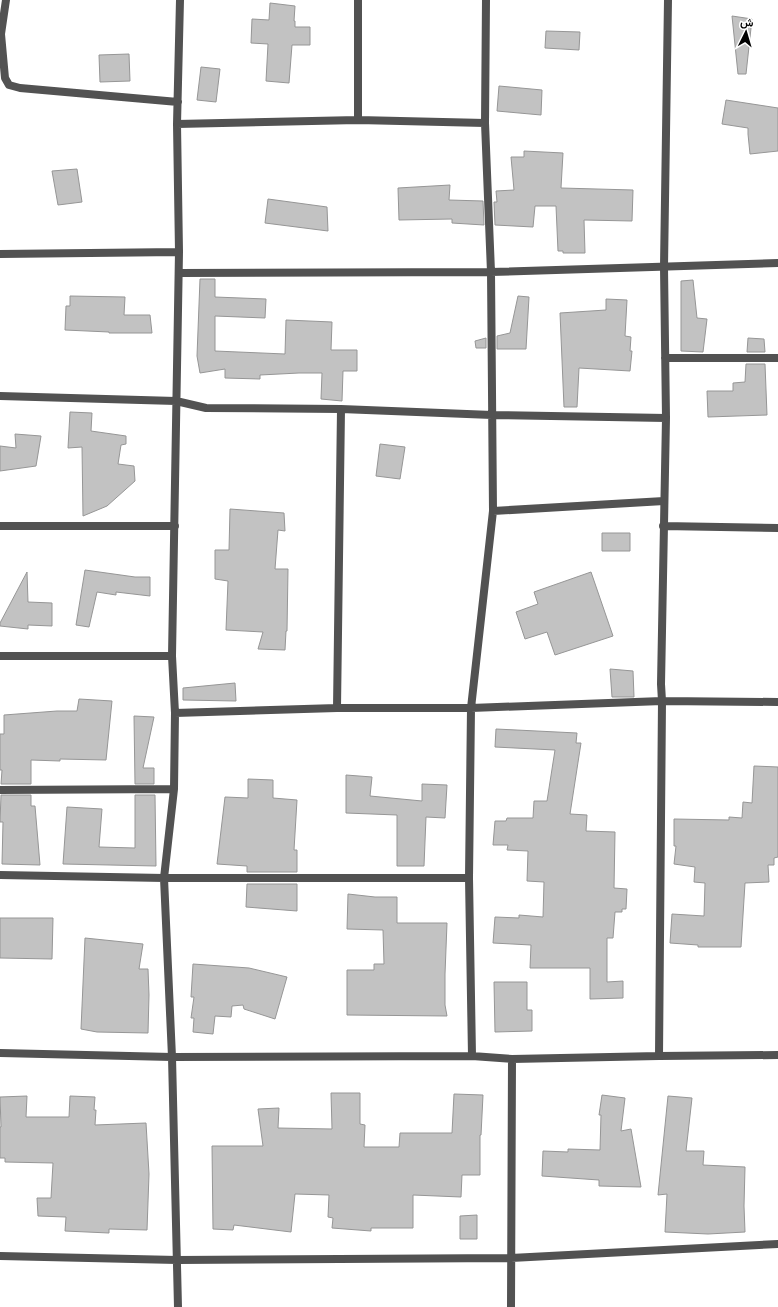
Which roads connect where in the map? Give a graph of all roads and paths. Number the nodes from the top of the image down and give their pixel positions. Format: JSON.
{"nodes":[{"id":1,"x":6,"y":0,"type":"edge"},
{"id":2,"x":180,"y":0,"type":"edge"},
{"id":3,"x":358,"y":0,"type":"edge"},
{"id":4,"x":486,"y":0,"type":"edge"},
{"id":5,"x":668,"y":0,"type":"edge"},
{"id":6,"x":178,"y":102,"type":"junction"},
{"id":7,"x":358,"y":120,"type":"junction"},
{"id":8,"x":485,"y":123,"type":"junction"},
{"id":9,"x":177,"y":124,"type":"junction"},
{"id":10,"x":179,"y":252,"type":"junction"},
{"id":11,"x":0,"y":254,"type":"edge"},
{"id":12,"x":778,"y":263,"type":"edge"},
{"id":13,"x":664,"y":267,"type":"junction"},
{"id":14,"x":491,"y":272,"type":"junction"},
{"id":15,"x":179,"y":273,"type":"junction"},
{"id":16,"x":665,"y":358,"type":"junction"},
{"id":17,"x":778,"y":358,"type":"edge"},
{"id":18,"x":0,"y":396,"type":"edge"},
{"id":19,"x":176,"y":401,"type":"junction"},
{"id":20,"x":341,"y":409,"type":"junction"},
{"id":21,"x":492,"y":414,"type":"junction"},
{"id":22,"x":666,"y":418,"type":"junction"},
{"id":23,"x":664,"y":501,"type":"junction"},
{"id":24,"x":493,"y":511,"type":"junction"},
{"id":25,"x":0,"y":526,"type":"edge"},
{"id":26,"x":175,"y":526,"type":"junction"},
{"id":27,"x":663,"y":526,"type":"junction"},
{"id":28,"x":778,"y":528,"type":"edge"},
{"id":29,"x":0,"y":656,"type":"edge"},
{"id":30,"x":172,"y":656,"type":"junction"},
{"id":31,"x":662,"y":701,"type":"junction"},
{"id":32,"x":778,"y":702,"type":"edge"},
{"id":33,"x":337,"y":708,"type":"junction"},
{"id":34,"x":471,"y":708,"type":"junction"},
{"id":35,"x":175,"y":713,"type":"junction"},
{"id":36,"x":174,"y":789,"type":"junction"},
{"id":37,"x":0,"y":790,"type":"edge"},
{"id":38,"x":0,"y":875,"type":"edge"},
{"id":39,"x":164,"y":878,"type":"junction"},
{"id":40,"x":469,"y":878,"type":"junction"},
{"id":41,"x":0,"y":1053,"type":"edge"},
{"id":42,"x":778,"y":1055,"type":"edge"},
{"id":43,"x":472,"y":1056,"type":"junction"},
{"id":44,"x":660,"y":1056,"type":"junction"},
{"id":45,"x":172,"y":1057,"type":"junction"},
{"id":46,"x":512,"y":1059,"type":"junction"},
{"id":47,"x":778,"y":1244,"type":"edge"},
{"id":48,"x":0,"y":1256,"type":"edge"},
{"id":49,"x":512,"y":1258,"type":"junction"},
{"id":50,"x":177,"y":1260,"type":"junction"},
{"id":51,"x":178,"y":1307,"type":"edge"},
{"id":52,"x":511,"y":1307,"type":"edge"}],
"edges":[{"from":1,"to":6,"type":"street"},
{"from":2,"to":6,"type":"street"},
{"from":3,"to":7,"type":"street"},
{"from":4,"to":8,"type":"street"},
{"from":5,"to":13,"type":"street"},
{"from":6,"to":9,"type":"street"},
{"from":7,"to":8,"type":"street"},
{"from":7,"to":9,"type":"street"},
{"from":8,"to":14,"type":"street"},
{"from":9,"to":10,"type":"street"},
{"from":10,"to":11,"type":"street"},
{"from":10,"to":15,"type":"street"},
{"from":12,"to":13,"type":"street"},
{"from":13,"to":14,"type":"street"},
{"from":13,"to":16,"type":"street"},
{"from":14,"to":15,"type":"street"},
{"from":14,"to":21,"type":"street"},
{"from":15,"to":19,"type":"street"},
{"from":16,"to":17,"type":"street"},
{"from":16,"to":22,"type":"street"},
{"from":18,"to":19,"type":"street"},
{"from":19,"to":20,"type":"street"},
{"from":19,"to":26,"type":"street"},
{"from":20,"to":21,"type":"street"},
{"from":20,"to":33,"type":"street"},
{"from":21,"to":22,"type":"street"},
{"from":21,"to":24,"type":"street"},
{"from":22,"to":23,"type":"street"},
{"from":23,"to":24,"type":"street"},
{"from":23,"to":27,"type":"street"},
{"from":24,"to":34,"type":"street"},
{"from":25,"to":26,"type":"street"},
{"from":26,"to":30,"type":"street"},
{"from":27,"to":28,"type":"street"},
{"from":27,"to":31,"type":"street"},
{"from":29,"to":30,"type":"street"},
{"from":30,"to":35,"type":"street"},
{"from":31,"to":32,"type":"street"},
{"from":31,"to":34,"type":"street"},
{"from":31,"to":44,"type":"street"},
{"from":33,"to":34,"type":"street"},
{"from":33,"to":35,"type":"street"},
{"from":34,"to":40,"type":"street"},
{"from":35,"to":36,"type":"street"},
{"from":36,"to":37,"type":"street"},
{"from":36,"to":39,"type":"street"},
{"from":38,"to":39,"type":"street"},
{"from":39,"to":40,"type":"street"},
{"from":39,"to":45,"type":"street"},
{"from":40,"to":43,"type":"street"},
{"from":41,"to":45,"type":"street"},
{"from":42,"to":44,"type":"street"},
{"from":43,"to":45,"type":"street"},
{"from":43,"to":46,"type":"street"},
{"from":44,"to":46,"type":"street"},
{"from":45,"to":50,"type":"street"},
{"from":46,"to":49,"type":"street"},
{"from":47,"to":49,"type":"street"},
{"from":48,"to":50,"type":"street"},
{"from":49,"to":50,"type":"street"},
{"from":49,"to":52,"type":"street"},
{"from":50,"to":51,"type":"street"}]}
